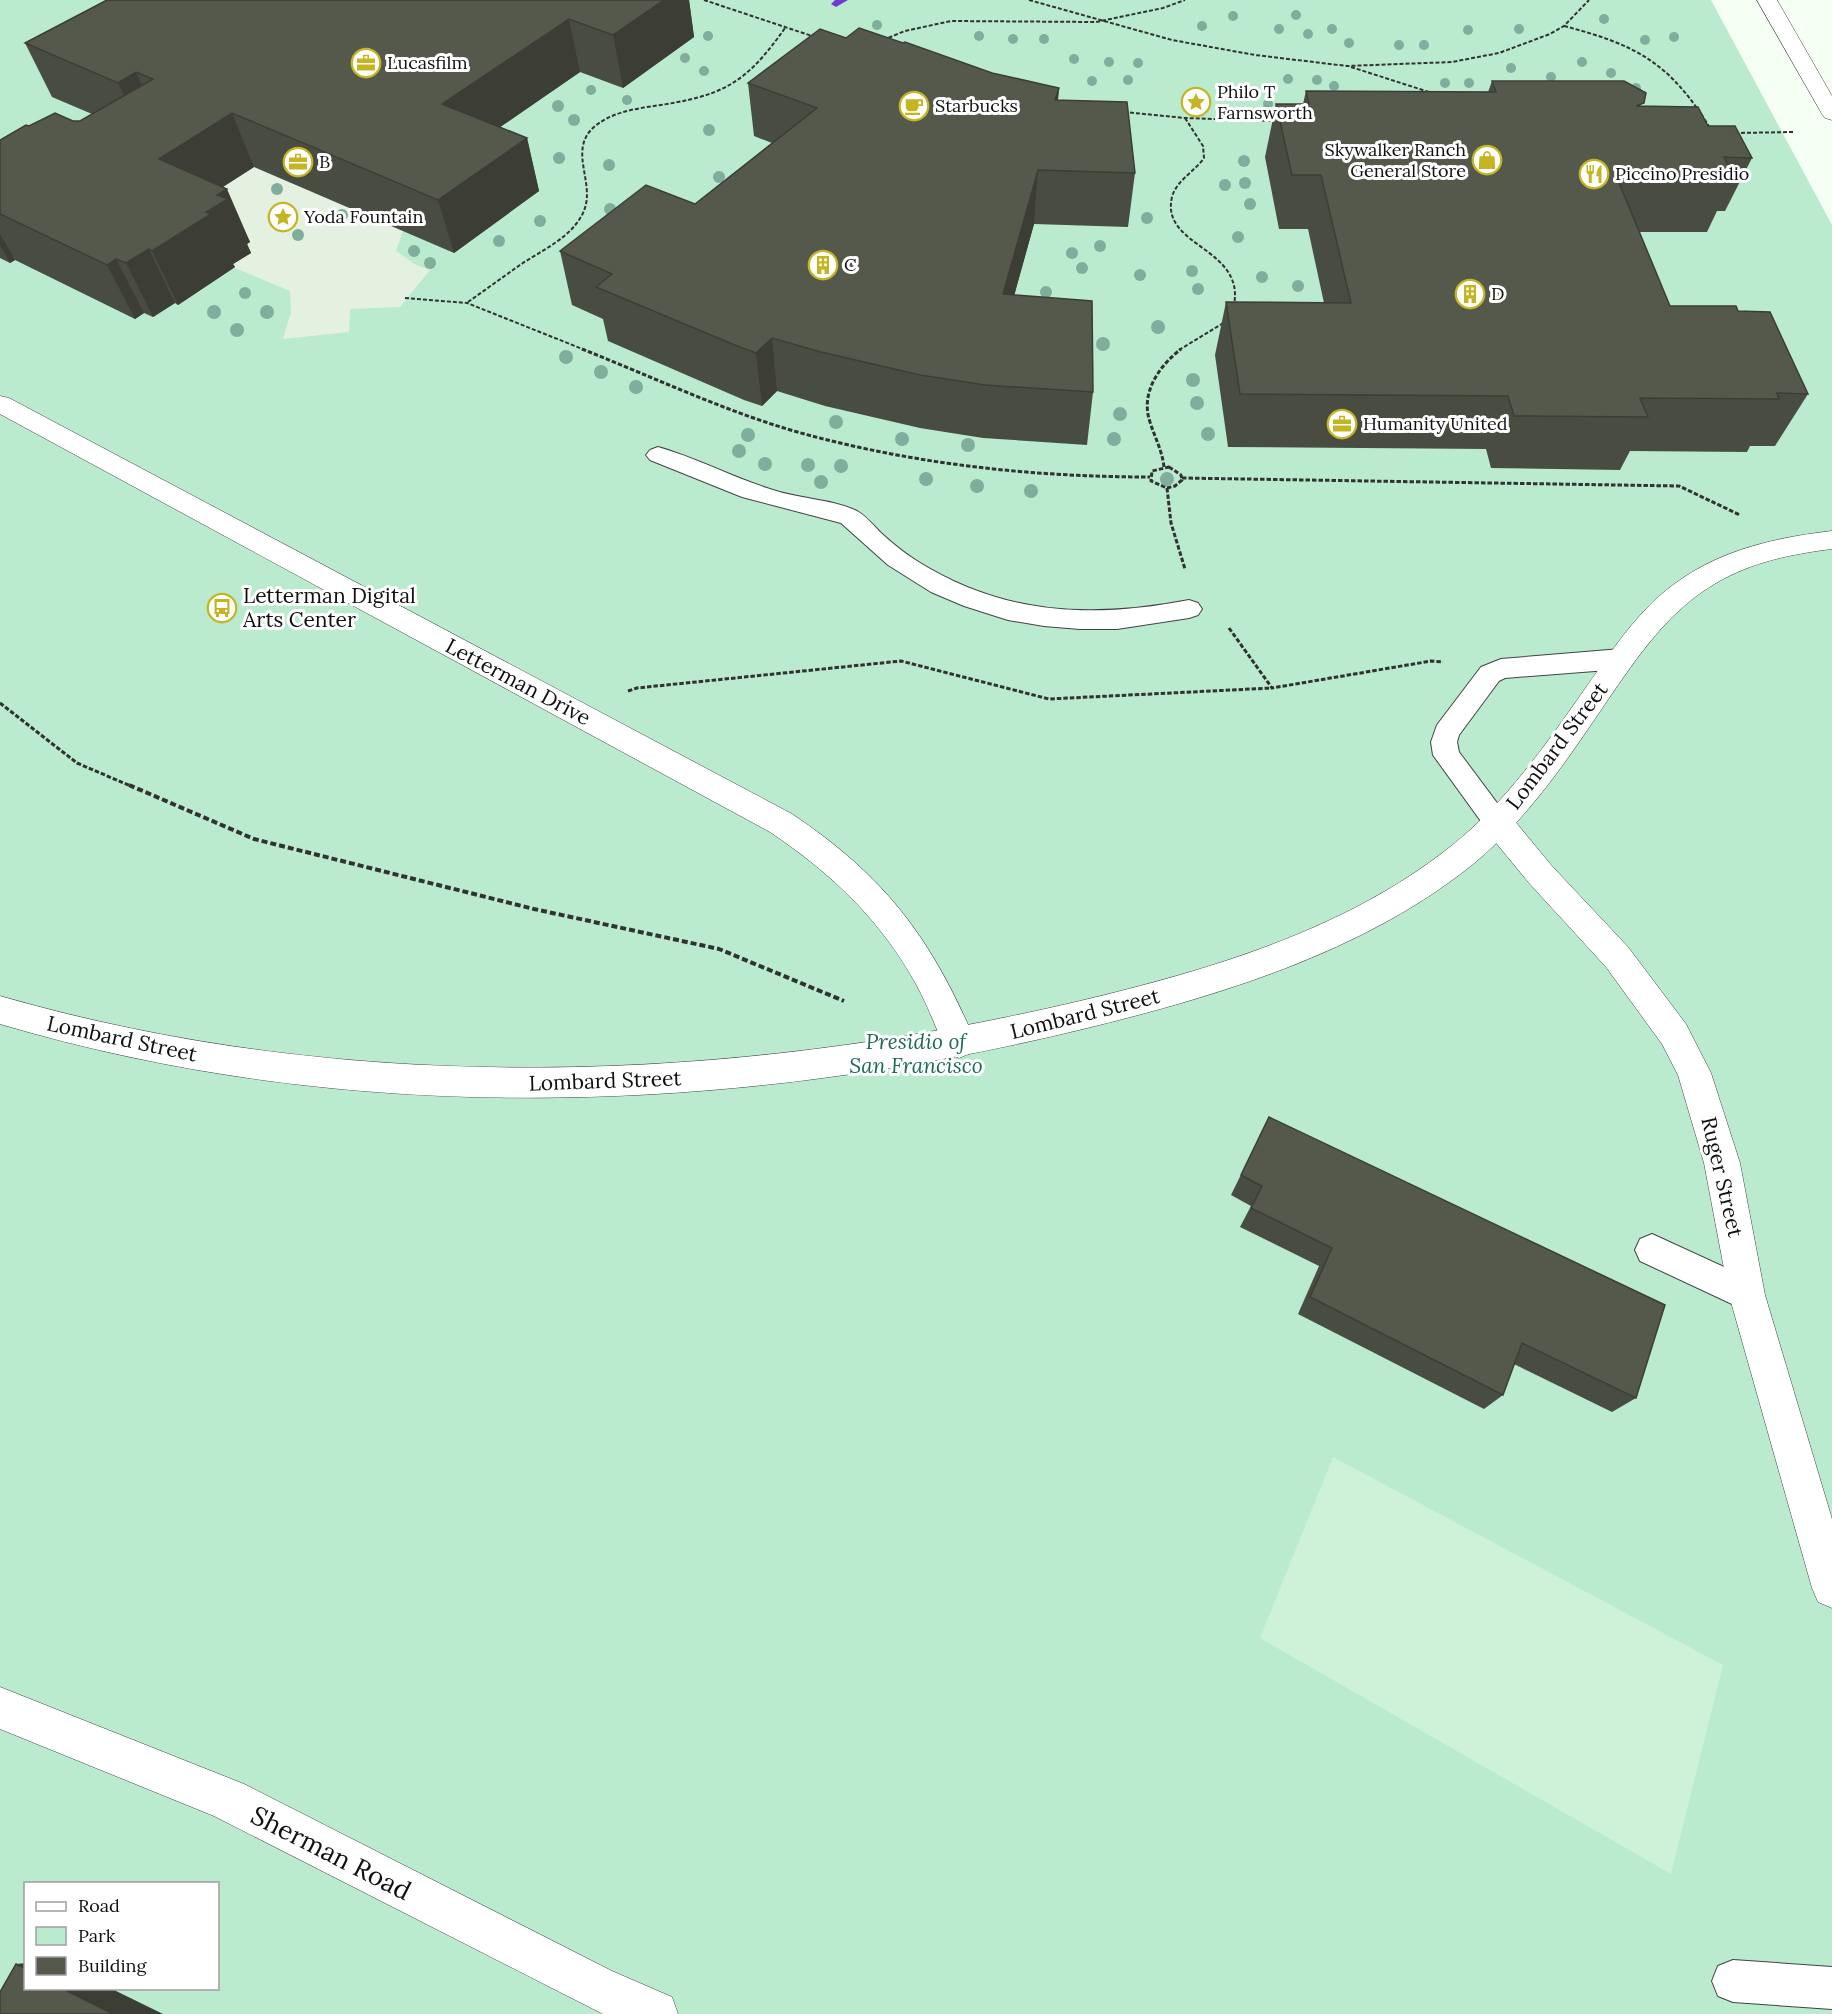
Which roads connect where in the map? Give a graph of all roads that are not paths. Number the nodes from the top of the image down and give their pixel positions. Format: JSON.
{"nodes":[{"id":1,"x":1767,"y":0,"type":"edge"},
{"id":2,"x":1832,"y":114,"type":"edge"},
{"id":3,"x":0,"y":404,"type":"edge"},
{"id":4,"x":658,"y":455,"type":"dead end"},
{"id":5,"x":1832,"y":540,"type":"edge"},
{"id":6,"x":1189,"y":609,"type":"dead end"},
{"id":7,"x":1622,"y":659,"type":"junction"},
{"id":8,"x":1498,"y":823,"type":"junction"},
{"id":9,"x":0,"y":1010,"type":"edge"},
{"id":10,"x":959,"y":1043,"type":"junction"},
{"id":11,"x":1652,"y":1250,"type":"dead end"},
{"id":12,"x":1747,"y":1294,"type":"junction"},
{"id":13,"x":1832,"y":1588,"type":"edge"},
{"id":14,"x":0,"y":1708,"type":"edge"},
{"id":15,"x":1733,"y":1981,"type":"dead end"},
{"id":16,"x":1832,"y":1988,"type":"edge"},
{"id":17,"x":655,"y":2014,"type":"edge"}],
"edges":[{"from":1,"to":2,"type":"street"},
{"from":3,"to":10,"type":"street","name":"Letterman Drive"},
{"from":4,"to":6,"type":"lane"},
{"from":5,"to":7,"type":"street","name":"Lombard Street"},
{"from":7,"to":8,"type":"street","name":"Lombard Street"},
{"from":7,"to":8,"type":"lane"},
{"from":8,"to":10,"type":"street","name":"Lombard Street"},
{"from":8,"to":12,"type":"street","name":"Ruger Street"},
{"from":9,"to":10,"type":"street","name":"Lombard Street"},
{"from":11,"to":12,"type":"lane"},
{"from":12,"to":13,"type":"street","name":"Ruger Street"},
{"from":14,"to":17,"type":"street","name":"Sherman Road"},
{"from":15,"to":16,"type":"lane"}]}
